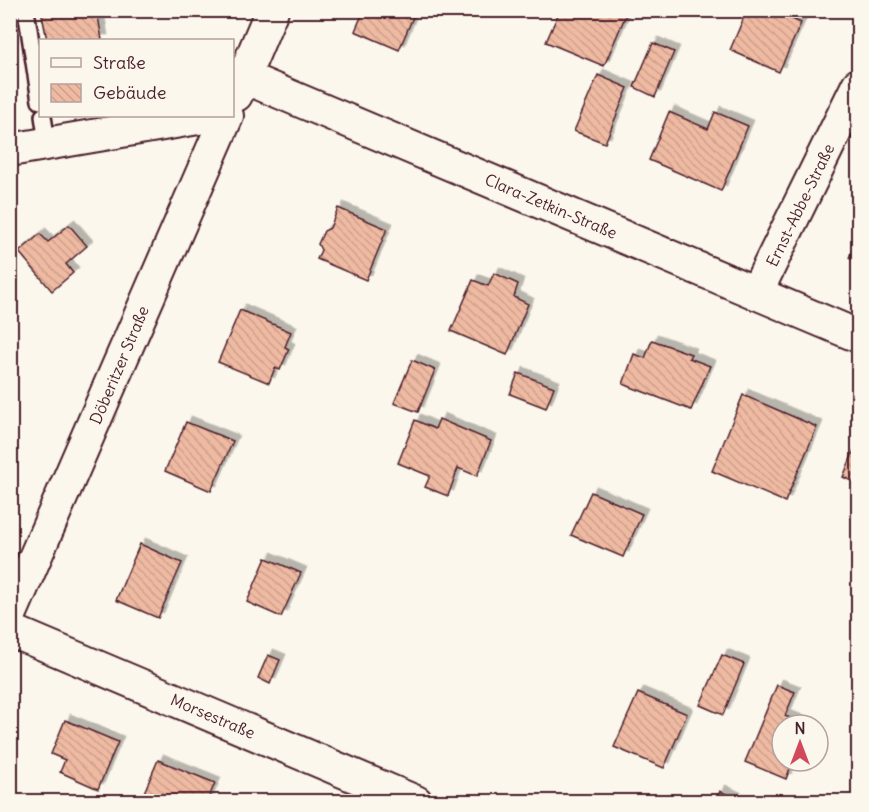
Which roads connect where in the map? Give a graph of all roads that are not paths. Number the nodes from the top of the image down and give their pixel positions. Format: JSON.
{"nodes":[{"id":1,"x":26,"y":10,"type":"edge"},
{"id":2,"x":272,"y":10,"type":"edge"},
{"id":3,"x":858,"y":85,"type":"edge"},
{"id":4,"x":238,"y":90,"type":"edge"},
{"id":5,"x":39,"y":94,"type":"edge"},
{"id":6,"x":197,"y":117,"type":"edge"},
{"id":7,"x":227,"y":117,"type":"edge"},
{"id":8,"x":45,"y":129,"type":"edge"},
{"id":9,"x":10,"y":150,"type":"edge"},
{"id":10,"x":756,"y":293,"type":"junction"},
{"id":11,"x":858,"y":336,"type":"edge"},
{"id":12,"x":10,"y":615,"type":"edge"},
{"id":13,"x":10,"y":630,"type":"edge"},
{"id":14,"x":416,"y":801,"type":"edge"}],
"edges":[{"from":1,"to":5,"type":"lane"},
{"from":2,"to":4,"type":"street"},
{"from":3,"to":10,"type":"street","name":"Ernst-Abbe-Straße"},
{"from":4,"to":10,"type":"street","name":"Clara-Zetkin-Straße"},
{"from":6,"to":8,"type":"street"},
{"from":7,"to":12,"type":"street","name":"Döberitzer Straße"},
{"from":8,"to":9,"type":"street"},
{"from":10,"to":11,"type":"street","name":"Clara-Zetkin-Straße"},
{"from":13,"to":14,"type":"street","name":"Morsestraße"}]}
